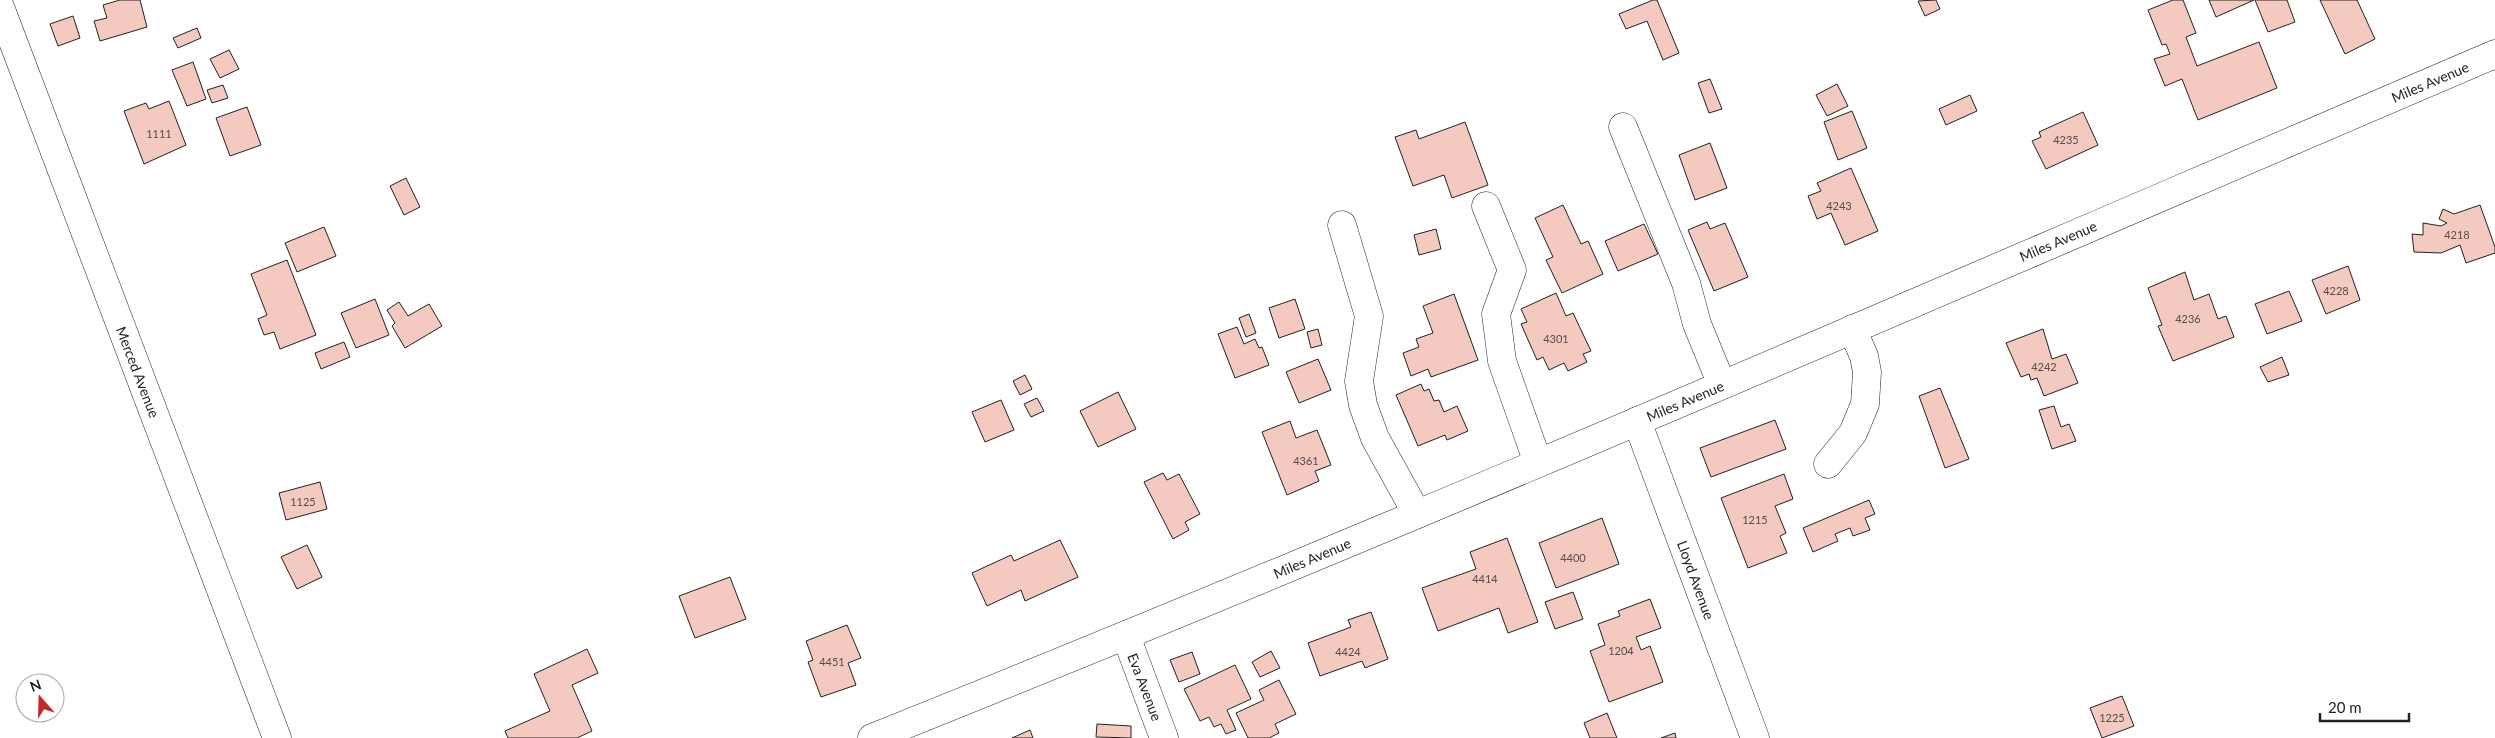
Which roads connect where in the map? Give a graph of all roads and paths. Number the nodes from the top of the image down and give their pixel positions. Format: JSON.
{"nodes":[{"id":1,"x":0,"y":7,"type":"edge"},
{"id":2,"x":2495,"y":54,"type":"edge"},
{"id":3,"x":1624,"y":127,"type":"dead end"},
{"id":4,"x":1486,"y":206,"type":"dead end"},
{"id":5,"x":1342,"y":225,"type":"dead end"},
{"id":6,"x":1852,"y":329,"type":"junction"},
{"id":7,"x":1722,"y":385,"type":"junction"},
{"id":8,"x":1637,"y":421,"type":"junction"},
{"id":9,"x":1538,"y":463,"type":"junction"},
{"id":10,"x":1828,"y":464,"type":"dead end"},
{"id":11,"x":1417,"y":514,"type":"junction"},
{"id":12,"x":1126,"y":636,"type":"junction"},
{"id":13,"x":277,"y":738,"type":"edge"},
{"id":14,"x":872,"y":738,"type":"edge"},
{"id":15,"x":1164,"y":738,"type":"edge"},
{"id":16,"x":1755,"y":738,"type":"edge"}],
"edges":[{"from":1,"to":13,"type":"street","name":"Merced Avenue"},
{"from":2,"to":6,"type":"street","name":"Miles Avenue"},
{"from":3,"to":7,"type":"street"},
{"from":4,"to":9,"type":"street"},
{"from":5,"to":11,"type":"street"},
{"from":6,"to":7,"type":"street","name":"Miles Avenue"},
{"from":6,"to":10,"type":"street"},
{"from":7,"to":8,"type":"street","name":"Miles Avenue"},
{"from":8,"to":9,"type":"street","name":"Miles Avenue"},
{"from":8,"to":16,"type":"street","name":"Lloyd Avenue"},
{"from":9,"to":11,"type":"street","name":"Miles Avenue"},
{"from":11,"to":12,"type":"street","name":"Miles Avenue"},
{"from":12,"to":14,"type":"street","name":"Miles Avenue"},
{"from":12,"to":15,"type":"street","name":"Eva Avenue"}]}
